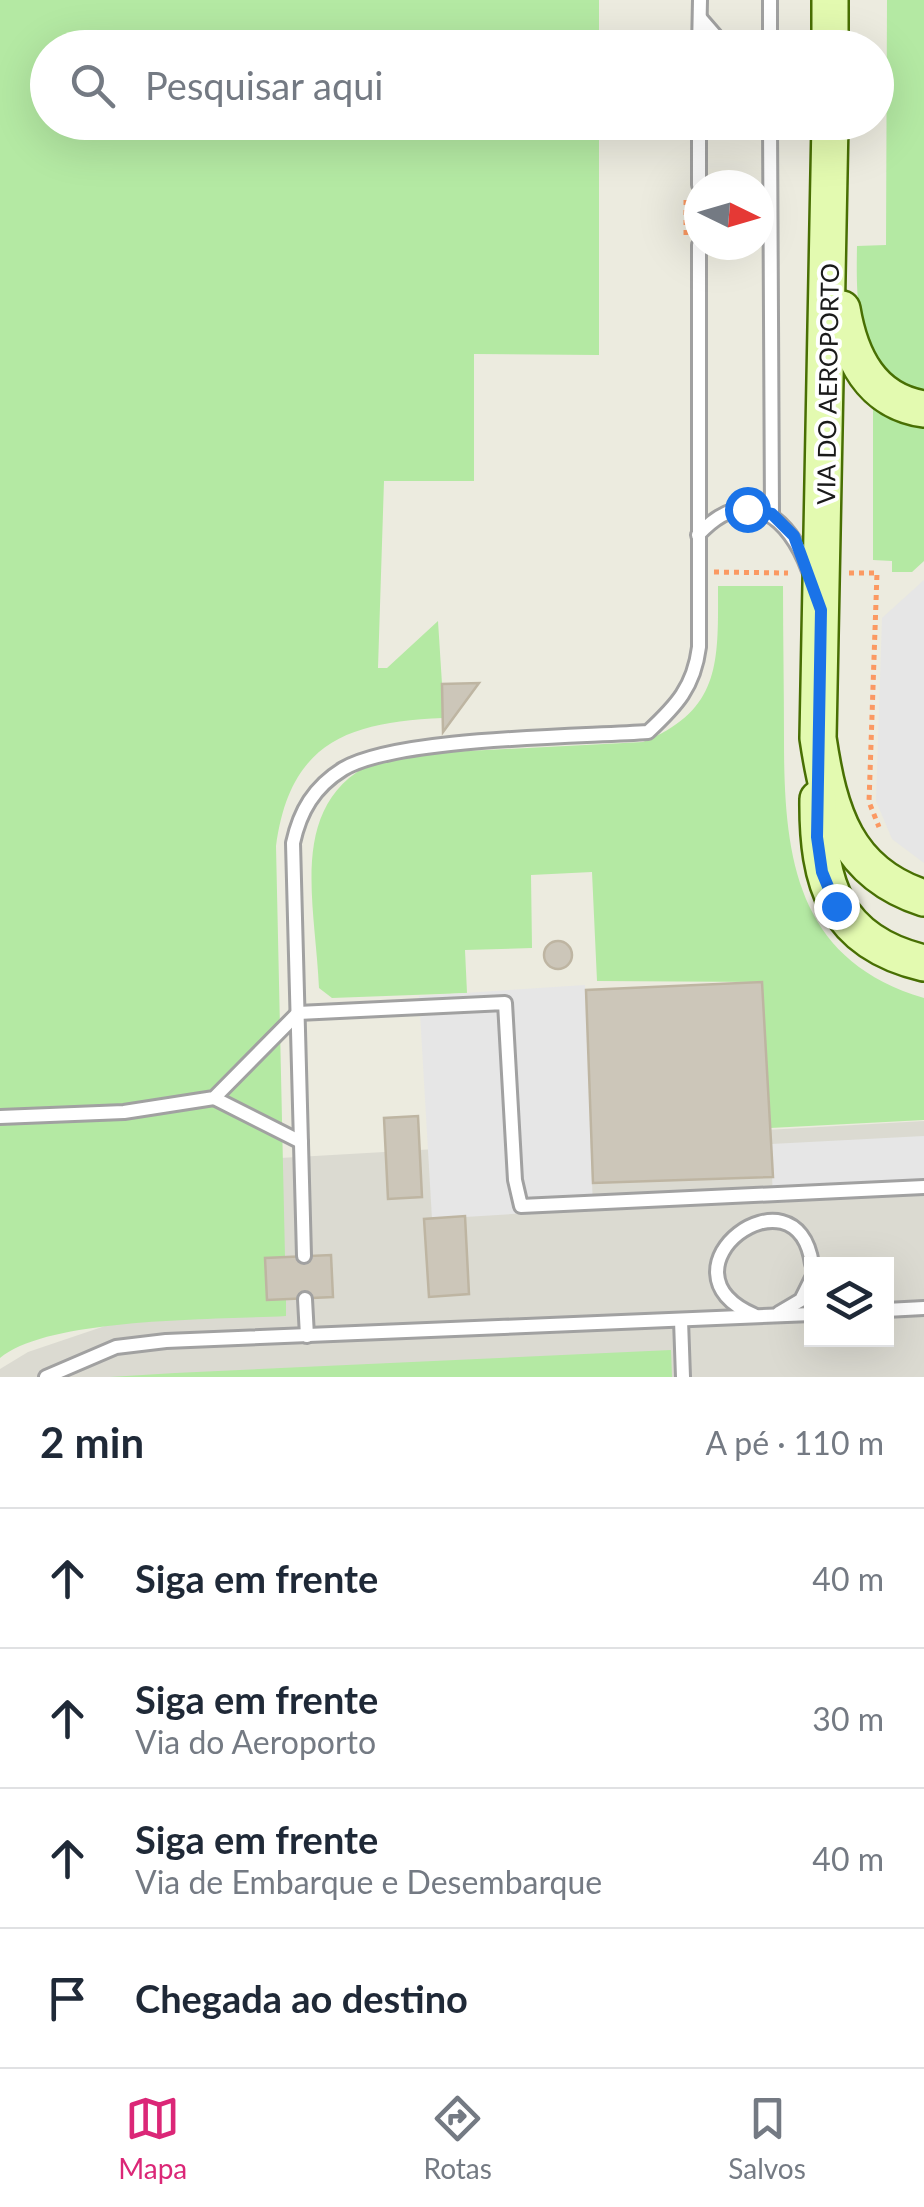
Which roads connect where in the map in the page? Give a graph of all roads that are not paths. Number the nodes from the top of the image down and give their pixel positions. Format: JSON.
{"nodes":[{"id":1,"x":700,"y":0,"type":"edge"},
{"id":2,"x":770,"y":0,"type":"edge"},
{"id":3,"x":830,"y":0,"type":"edge"},
{"id":4,"x":700,"y":18,"type":"junction"},
{"id":5,"x":700,"y":30,"type":"edge"},
{"id":6,"x":710,"y":30,"type":"edge"},
{"id":7,"x":770,"y":30,"type":"edge"},
{"id":8,"x":830,"y":30,"type":"edge"},
{"id":9,"x":699,"y":140,"type":"edge"},
{"id":10,"x":770,"y":140,"type":"edge"},
{"id":11,"x":830,"y":140,"type":"edge"},
{"id":12,"x":699,"y":170,"type":"edge"},
{"id":13,"x":830,"y":229,"type":"junction"},
{"id":14,"x":699,"y":260,"type":"edge"},
{"id":15,"x":924,"y":410,"type":"edge"},
{"id":16,"x":772,"y":514,"type":"junction"},
{"id":17,"x":698,"y":535,"type":"junction"},
{"id":18,"x":821,"y":610,"type":"junction"},
{"id":19,"x":818,"y":738,"type":"junction"},
{"id":20,"x":924,"y":898,"type":"edge"},
{"id":21,"x":924,"y":963,"type":"edge"},
{"id":22,"x":298,"y":1014,"type":"junction"},
{"id":23,"x":214,"y":1098,"type":"junction"},
{"id":24,"x":0,"y":1117,"type":"edge"},
{"id":25,"x":301,"y":1142,"type":"junction"},
{"id":26,"x":924,"y":1187,"type":"edge"},
{"id":27,"x":304,"y":1256,"type":"dead end"},
{"id":28,"x":811,"y":1257,"type":"edge"},
{"id":29,"x":804,"y":1294,"type":"edge"},
{"id":30,"x":305,"y":1298,"type":"dead end"},
{"id":31,"x":894,"y":1300,"type":"edge"},
{"id":32,"x":922,"y":1308,"type":"edge"},
{"id":33,"x":894,"y":1310,"type":"edge"},
{"id":34,"x":804,"y":1314,"type":"edge"},
{"id":35,"x":773,"y":1316,"type":"junction"},
{"id":36,"x":681,"y":1320,"type":"junction"},
{"id":37,"x":307,"y":1336,"type":"junction"},
{"id":38,"x":46,"y":1377,"type":"edge"},
{"id":39,"x":683,"y":1377,"type":"edge"}],
"edges":[{"from":1,"to":4,"type":"lane"},
{"from":2,"to":7,"type":"lane"},
{"from":3,"to":8,"type":"street"},
{"from":4,"to":5,"type":"lane"},
{"from":4,"to":6,"type":"lane"},
{"from":9,"to":12,"type":"lane"},
{"from":10,"to":16,"type":"lane"},
{"from":11,"to":13,"type":"street","name":"VIA DO AEROPORTO"},
{"from":13,"to":15,"type":"street"},
{"from":13,"to":18,"type":"street","name":"VIA DO AEROPORTO"},
{"from":14,"to":17,"type":"lane"},
{"from":16,"to":17,"type":"lane"},
{"from":16,"to":18,"type":"lane"},
{"from":17,"to":22,"type":"lane"},
{"from":18,"to":19,"type":"street","name":"VIA DO AEROPORTO"},
{"from":19,"to":20,"type":"street","name":"VIA DO AEROPORTO"},
{"from":19,"to":21,"type":"street"},
{"from":22,"to":23,"type":"lane"},
{"from":22,"to":25,"type":"lane"},
{"from":22,"to":26,"type":"lane"},
{"from":23,"to":24,"type":"lane"},
{"from":23,"to":25,"type":"lane"},
{"from":25,"to":27,"type":"lane"},
{"from":28,"to":35,"type":"lane"},
{"from":29,"to":35,"type":"lane"},
{"from":30,"to":37,"type":"lane"},
{"from":31,"to":32,"type":"lane"},
{"from":32,"to":33,"type":"lane"},
{"from":34,"to":35,"type":"lane"},
{"from":35,"to":36,"type":"lane"},
{"from":36,"to":37,"type":"lane"},
{"from":36,"to":39,"type":"lane"},
{"from":37,"to":38,"type":"lane"}]}
